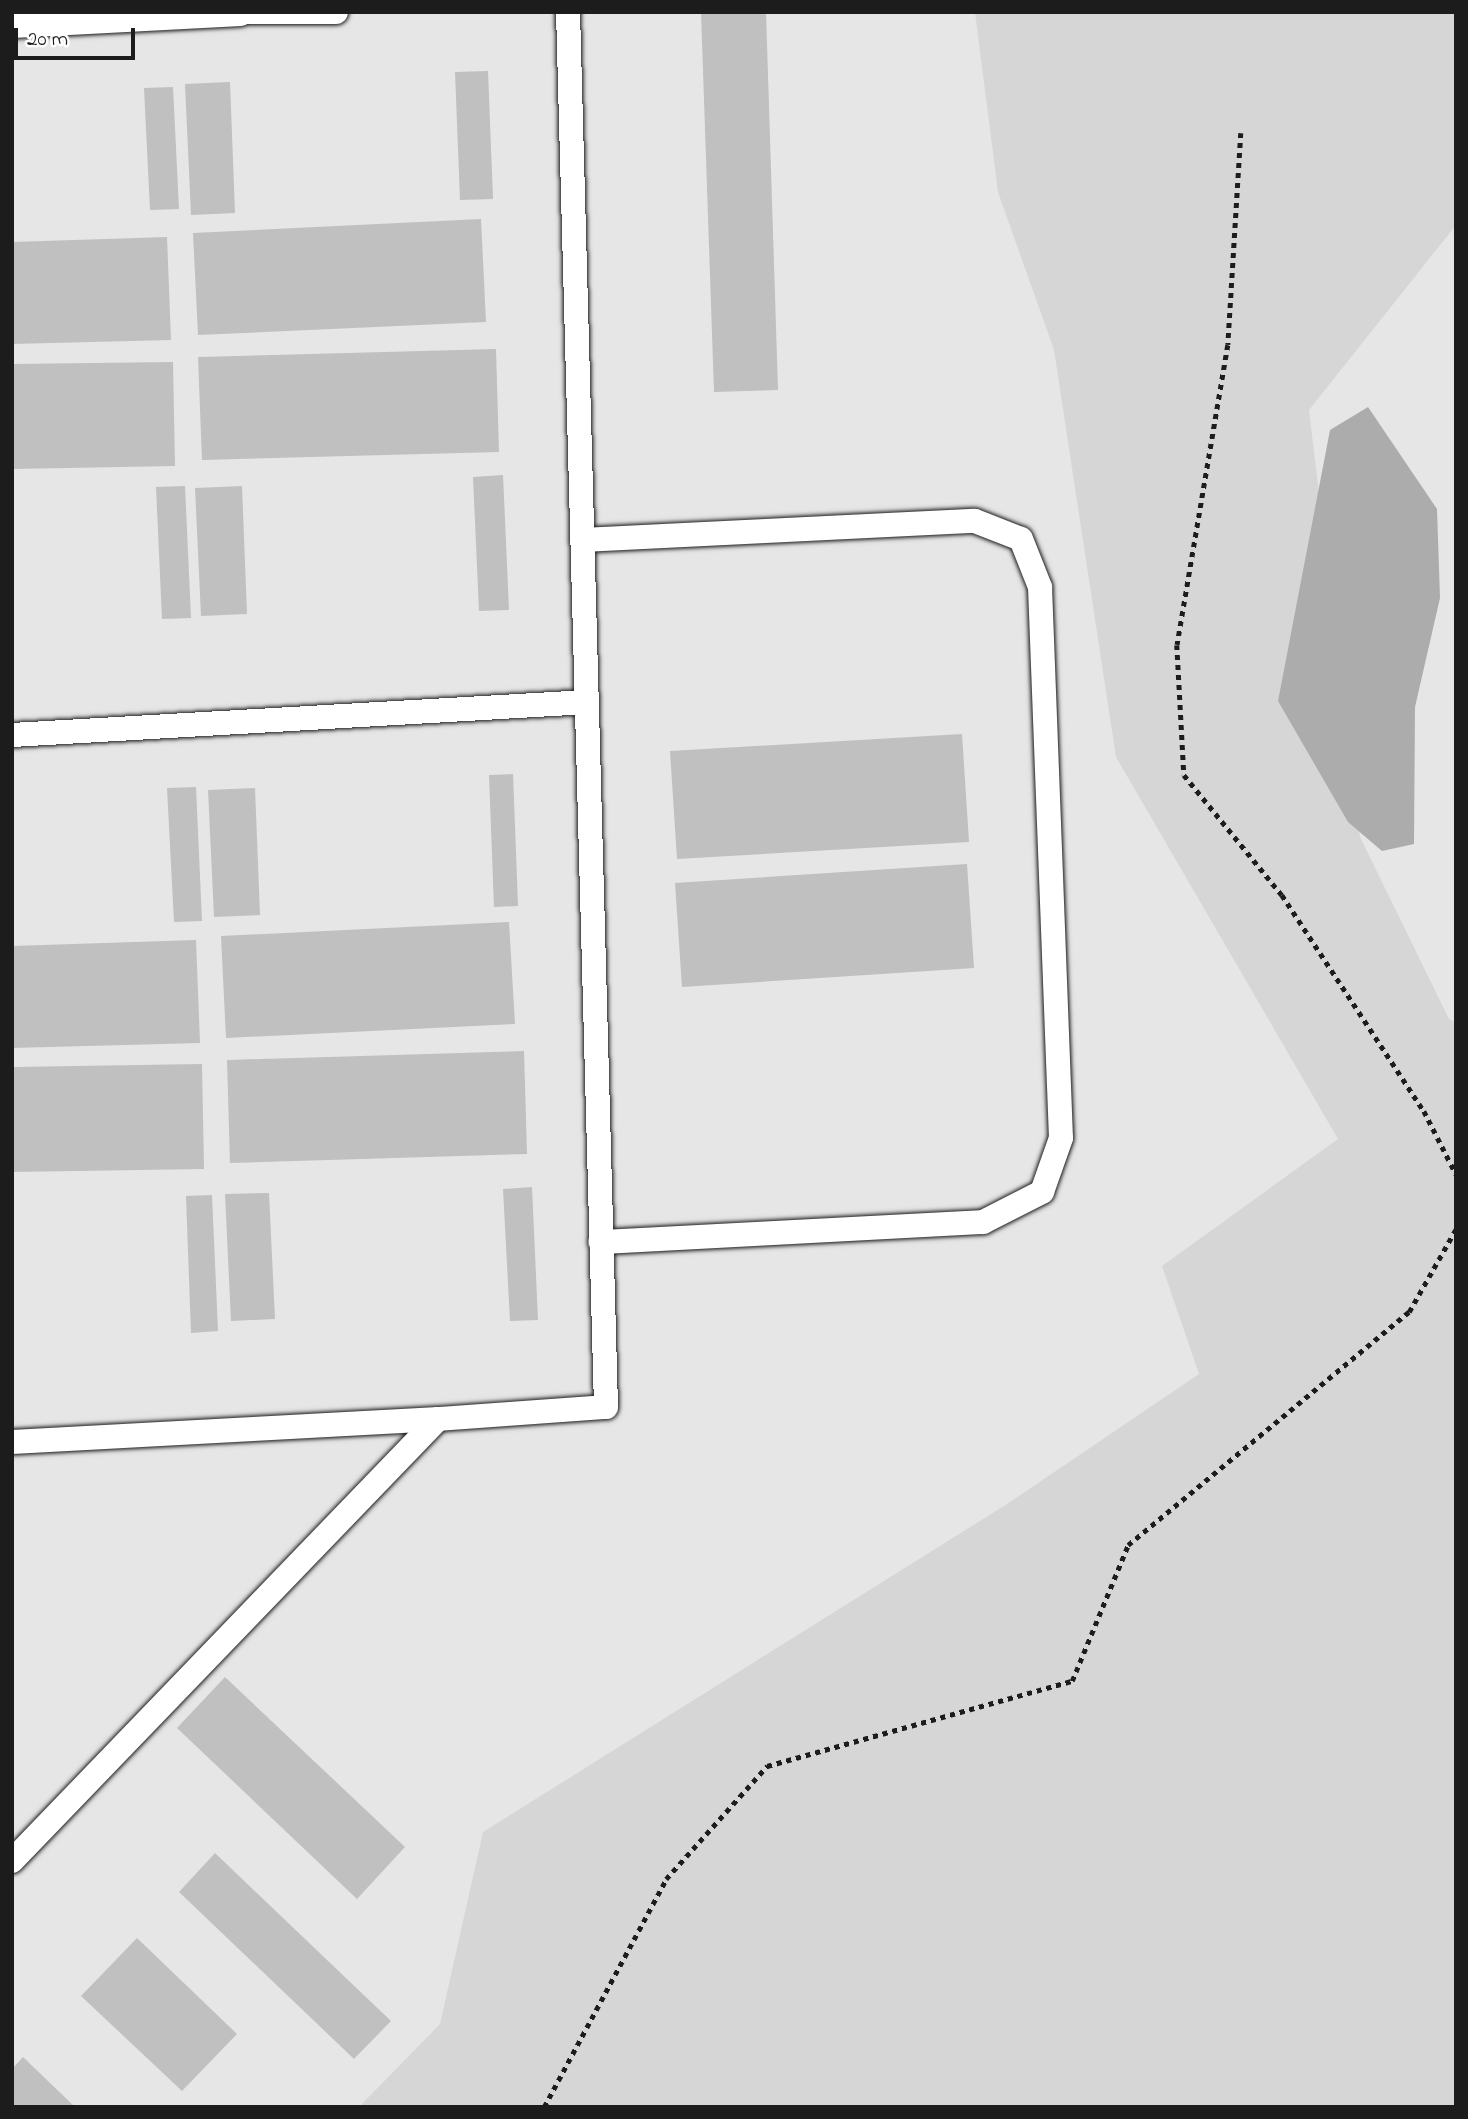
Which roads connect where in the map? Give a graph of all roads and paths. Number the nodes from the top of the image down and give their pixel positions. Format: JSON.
{"nodes":[{"id":1,"x":336,"y":12,"type":"edge"},
{"id":2,"x":568,"y":12,"type":"edge"},
{"id":3,"x":240,"y":13,"type":"edge"},
{"id":4,"x":12,"y":26,"type":"edge"},
{"id":5,"x":1241,"y":133,"type":"dead end"},
{"id":6,"x":582,"y":540,"type":"junction"},
{"id":7,"x":587,"y":702,"type":"junction"},
{"id":8,"x":12,"y":735,"type":"edge"},
{"id":9,"x":1456,"y":1174,"type":"edge"},
{"id":10,"x":1456,"y":1229,"type":"edge"},
{"id":11,"x":601,"y":1242,"type":"junction"},
{"id":12,"x":438,"y":1419,"type":"junction"},
{"id":13,"x":12,"y":1442,"type":"edge"},
{"id":14,"x":12,"y":1861,"type":"edge"},
{"id":15,"x":544,"y":2107,"type":"edge"}],
"edges":[{"from":1,"to":3,"type":"lane"},
{"from":2,"to":6,"type":"lane"},
{"from":3,"to":4,"type":"lane"},
{"from":5,"to":9,"type":"path"},
{"from":6,"to":7,"type":"lane"},
{"from":6,"to":11,"type":"lane"},
{"from":7,"to":8,"type":"lane"},
{"from":7,"to":11,"type":"lane"},
{"from":10,"to":15,"type":"path"},
{"from":11,"to":12,"type":"lane"},
{"from":12,"to":13,"type":"lane"},
{"from":12,"to":14,"type":"lane"}]}
